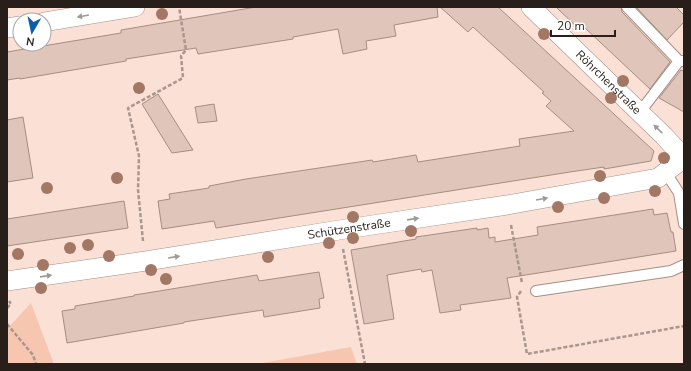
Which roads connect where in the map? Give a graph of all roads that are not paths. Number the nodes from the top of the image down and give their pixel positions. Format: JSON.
{"nodes":[{"id":1,"x":135,"y":7,"type":"edge"},
{"id":2,"x":532,"y":7,"type":"edge"},
{"id":3,"x":627,"y":7,"type":"edge"},
{"id":4,"x":52,"y":21,"type":"edge"},
{"id":5,"x":682,"y":61,"type":"edge"},
{"id":6,"x":640,"y":112,"type":"junction"},
{"id":7,"x":684,"y":158,"type":"edge"},
{"id":8,"x":666,"y":173,"type":"junction"},
{"id":9,"x":684,"y":224,"type":"edge"},
{"id":10,"x":684,"y":265,"type":"edge"},
{"id":11,"x":7,"y":281,"type":"edge"},
{"id":12,"x":536,"y":290,"type":"dead end"}],
"edges":[{"from":1,"to":4,"type":"street","one_way":true},
{"from":2,"to":6,"type":"street","name":"Röhrchenstraße"},
{"from":3,"to":5,"type":"lane"},
{"from":5,"to":6,"type":"lane"},
{"from":7,"to":6,"type":"street","name":"Röhrchenstraße","one_way":true},
{"from":7,"to":8,"type":"street","name":"Schützenstraße"},
{"from":8,"to":9,"type":"lane"},
{"from":11,"to":8,"type":"street","name":"Schützenstraße","one_way":true},
{"from":10,"to":12,"type":"lane"}]}
